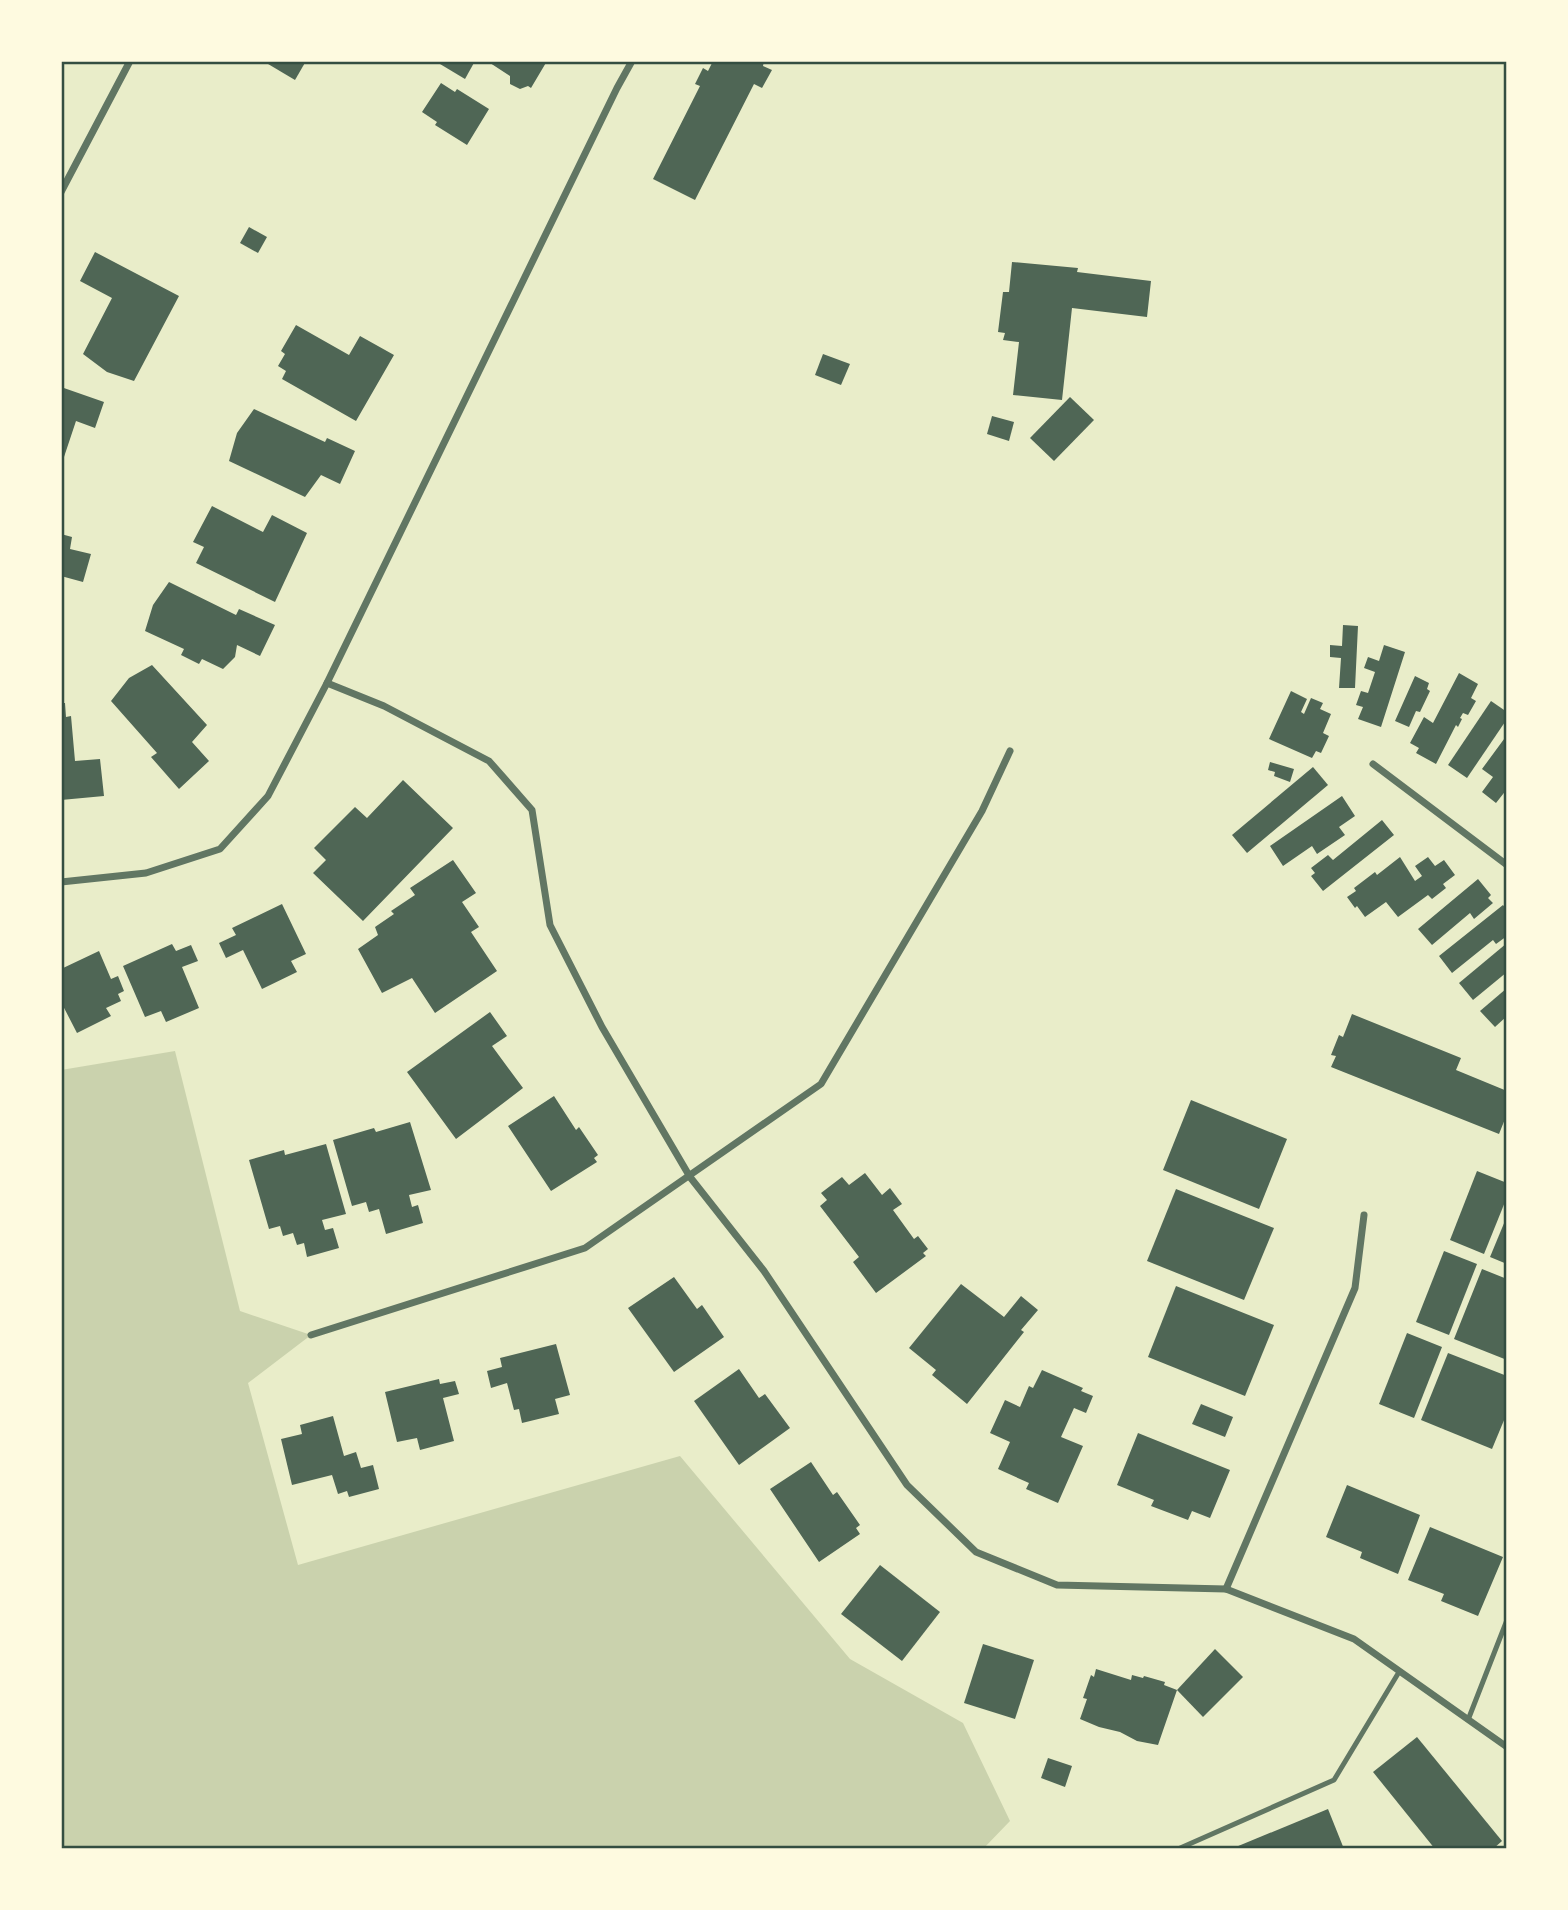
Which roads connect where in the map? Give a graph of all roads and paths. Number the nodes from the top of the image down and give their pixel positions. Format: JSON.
{"nodes":[{"id":1,"x":130,"y":61,"type":"edge"},
{"id":2,"x":632,"y":61,"type":"edge"},
{"id":3,"x":61,"y":192,"type":"edge"},
{"id":4,"x":327,"y":683,"type":"junction"},
{"id":5,"x":1010,"y":751,"type":"dead end"},
{"id":6,"x":1373,"y":764,"type":"dead end"},
{"id":7,"x":1507,"y":865,"type":"edge"},
{"id":8,"x":61,"y":883,"type":"edge"},
{"id":9,"x":690,"y":1177,"type":"junction"},
{"id":10,"x":1364,"y":1215,"type":"dead end"},
{"id":11,"x":311,"y":1335,"type":"dead end"},
{"id":12,"x":1226,"y":1590,"type":"junction"},
{"id":13,"x":1507,"y":1620,"type":"edge"},
{"id":14,"x":1399,"y":1672,"type":"junction"},
{"id":15,"x":1468,"y":1720,"type":"junction"},
{"id":16,"x":1507,"y":1747,"type":"edge"},
{"id":17,"x":1178,"y":1849,"type":"edge"}],
"edges":[{"from":1,"to":3,"type":"street"},
{"from":2,"to":4,"type":"street"},
{"from":4,"to":8,"type":"street"},
{"from":4,"to":9,"type":"street"},
{"from":5,"to":9,"type":"street"},
{"from":6,"to":7,"type":"street"},
{"from":9,"to":11,"type":"street"},
{"from":9,"to":12,"type":"street"},
{"from":10,"to":12,"type":"street"},
{"from":12,"to":14,"type":"street"},
{"from":13,"to":15,"type":"lane"},
{"from":14,"to":15,"type":"street"},
{"from":14,"to":17,"type":"lane"},
{"from":15,"to":16,"type":"street"}]}
